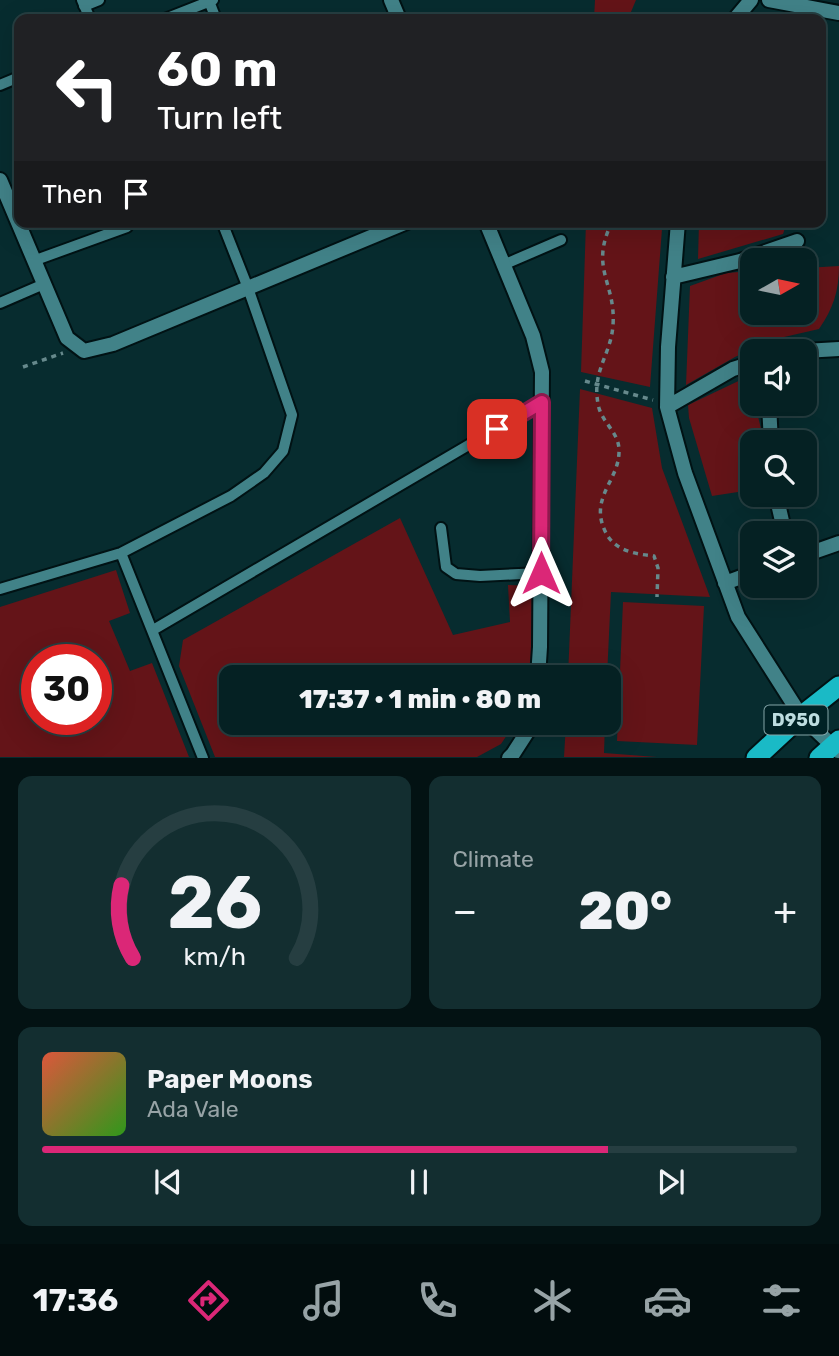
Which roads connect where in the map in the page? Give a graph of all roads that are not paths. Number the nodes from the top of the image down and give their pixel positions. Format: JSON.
{"nodes":[{"id":1,"x":99,"y":0,"type":"edge"},
{"id":2,"x":751,"y":0,"type":"edge"},
{"id":3,"x":769,"y":0,"type":"edge"},
{"id":4,"x":211,"y":1,"type":"edge"},
{"id":5,"x":83,"y":3,"type":"edge"},
{"id":6,"x":839,"y":13,"type":"edge"},
{"id":7,"x":178,"y":14,"type":"edge"},
{"id":8,"x":739,"y":14,"type":"edge"},
{"id":9,"x":0,"y":180,"type":"edge"},
{"id":10,"x":14,"y":214,"type":"edge"},
{"id":11,"x":20,"y":228,"type":"edge"},
{"id":12,"x":122,"y":228,"type":"edge"},
{"id":13,"x":224,"y":228,"type":"edge"},
{"id":14,"x":393,"y":228,"type":"edge"},
{"id":15,"x":488,"y":228,"type":"edge"},
{"id":16,"x":677,"y":228,"type":"edge"},
{"id":17,"x":561,"y":240,"type":"dead end"},
{"id":18,"x":797,"y":242,"type":"dead end"},
{"id":19,"x":33,"y":261,"type":"junction"},
{"id":20,"x":503,"y":265,"type":"junction"},
{"id":21,"x":673,"y":277,"type":"junction"},
{"id":22,"x":44,"y":285,"type":"junction"},
{"id":23,"x":248,"y":288,"type":"junction"},
{"id":24,"x":0,"y":303,"type":"edge"},
{"id":25,"x":839,"y":349,"type":"edge"},
{"id":26,"x":817,"y":350,"type":"edge"},
{"id":27,"x":740,"y":367,"type":"edge"},
{"id":28,"x":542,"y":402,"type":"junction"},
{"id":29,"x":667,"y":407,"type":"junction"},
{"id":30,"x":441,"y":528,"type":"dead end"},
{"id":31,"x":839,"y":543,"type":"edge"},
{"id":32,"x":817,"y":551,"type":"edge"},
{"id":33,"x":121,"y":553,"type":"junction"},
{"id":34,"x":541,"y":573,"type":"junction"},
{"id":35,"x":740,"y":577,"type":"edge"},
{"id":36,"x":725,"y":583,"type":"junction"},
{"id":37,"x":0,"y":589,"type":"edge"},
{"id":38,"x":153,"y":629,"type":"junction"},
{"id":39,"x":539,"y":665,"type":"edge"},
{"id":40,"x":839,"y":686,"type":"edge"},
{"id":41,"x":800,"y":716,"type":"junction"},
{"id":42,"x":526,"y":735,"type":"edge"},
{"id":43,"x":832,"y":749,"type":"edge"},
{"id":44,"x":203,"y":758,"type":"edge"},
{"id":45,"x":509,"y":758,"type":"edge"},
{"id":46,"x":755,"y":758,"type":"edge"}],
"edges":[{"from":1,"to":5,"type":"lane"},
{"from":2,"to":8,"type":"street"},
{"from":3,"to":6,"type":"street"},
{"from":4,"to":7,"type":"lane"},
{"from":9,"to":10,"type":"street"},
{"from":11,"to":19,"type":"street"},
{"from":12,"to":19,"type":"lane"},
{"from":13,"to":23,"type":"lane"},
{"from":14,"to":23,"type":"street"},
{"from":15,"to":20,"type":"street"},
{"from":16,"to":21,"type":"street"},
{"from":17,"to":20,"type":"lane"},
{"from":18,"to":21,"type":"street"},
{"from":19,"to":22,"type":"street"},
{"from":20,"to":28,"type":"street"},
{"from":21,"to":29,"type":"street"},
{"from":22,"to":23,"type":"street"},
{"from":22,"to":24,"type":"lane"},
{"from":23,"to":33,"type":"lane"},
{"from":25,"to":26,"type":"street"},
{"from":27,"to":29,"type":"street"},
{"from":28,"to":34,"type":"street"},
{"from":28,"to":38,"type":"lane"},
{"from":29,"to":36,"type":"street"},
{"from":30,"to":34,"type":"lane"},
{"from":31,"to":32,"type":"street"},
{"from":33,"to":37,"type":"lane"},
{"from":33,"to":38,"type":"lane"},
{"from":34,"to":39,"type":"street"},
{"from":35,"to":36,"type":"street"},
{"from":36,"to":41,"type":"street"},
{"from":38,"to":44,"type":"lane"},
{"from":40,"to":41,"type":"highway","number":"D950"},
{"from":41,"to":43,"type":"street"},
{"from":41,"to":46,"type":"highway","number":"D950"},
{"from":42,"to":45,"type":"street"}]}
